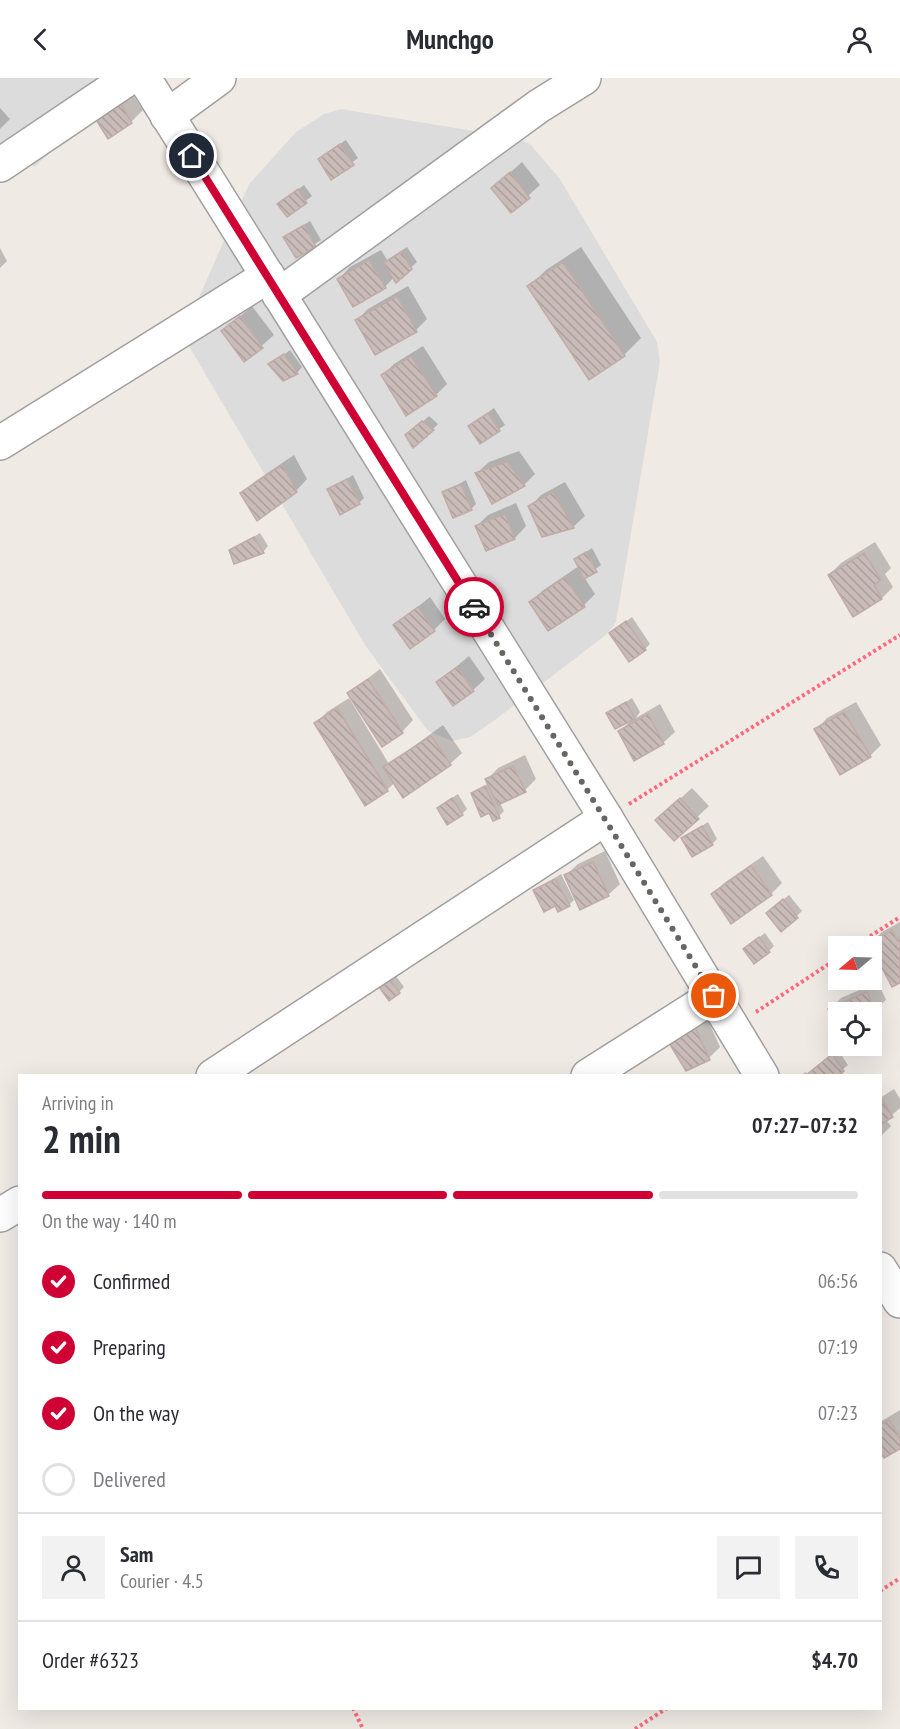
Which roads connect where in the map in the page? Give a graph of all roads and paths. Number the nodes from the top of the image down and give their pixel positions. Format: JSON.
{"nodes":[{"id":1,"x":129,"y":78,"type":"edge"},
{"id":2,"x":144,"y":78,"type":"edge"},
{"id":3,"x":219,"y":78,"type":"edge"},
{"id":4,"x":584,"y":78,"type":"edge"},
{"id":5,"x":167,"y":116,"type":"junction"},
{"id":6,"x":0,"y":165,"type":"edge"},
{"id":7,"x":273,"y":286,"type":"junction"},
{"id":8,"x":0,"y":443,"type":"edge"},
{"id":9,"x":900,"y":635,"type":"edge"},
{"id":10,"x":606,"y":818,"type":"junction"},
{"id":11,"x":900,"y":917,"type":"edge"},
{"id":12,"x":871,"y":936,"type":"edge"},
{"id":13,"x":828,"y":965,"type":"edge"},
{"id":14,"x":714,"y":996,"type":"junction"},
{"id":15,"x":733,"y":1027,"type":"junction"},
{"id":16,"x":216,"y":1074,"type":"edge"},
{"id":17,"x":591,"y":1074,"type":"edge"},
{"id":18,"x":761,"y":1074,"type":"edge"},
{"id":19,"x":18,"y":1204,"type":"edge"},
{"id":20,"x":0,"y":1215,"type":"edge"},
{"id":21,"x":882,"y":1272,"type":"edge"},
{"id":22,"x":900,"y":1301,"type":"edge"},
{"id":23,"x":900,"y":1578,"type":"edge"},
{"id":24,"x":882,"y":1590,"type":"edge"},
{"id":25,"x":354,"y":1710,"type":"edge"},
{"id":26,"x":664,"y":1710,"type":"edge"},
{"id":27,"x":363,"y":1729,"type":"edge"},
{"id":28,"x":635,"y":1729,"type":"edge"}],
"edges":[{"from":1,"to":6,"type":"street"},
{"from":2,"to":5,"type":"street"},
{"from":3,"to":5,"type":"street"},
{"from":4,"to":7,"type":"street"},
{"from":5,"to":7,"type":"street"},
{"from":7,"to":8,"type":"street"},
{"from":7,"to":10,"type":"street"},
{"from":9,"to":10,"type":"path"},
{"from":10,"to":14,"type":"street"},
{"from":10,"to":16,"type":"street"},
{"from":11,"to":12,"type":"path"},
{"from":13,"to":15,"type":"path"},
{"from":14,"to":15,"type":"street"},
{"from":14,"to":17,"type":"street"},
{"from":15,"to":18,"type":"street"},
{"from":19,"to":20,"type":"street"},
{"from":21,"to":22,"type":"street"},
{"from":23,"to":24,"type":"path"},
{"from":25,"to":27,"type":"path"},
{"from":26,"to":28,"type":"path"}]}
